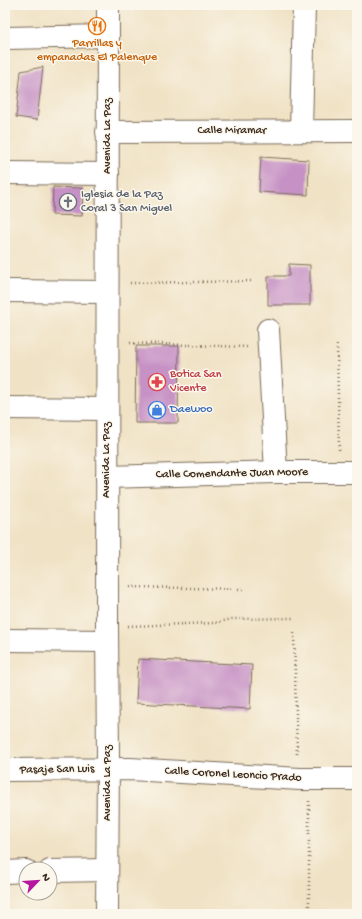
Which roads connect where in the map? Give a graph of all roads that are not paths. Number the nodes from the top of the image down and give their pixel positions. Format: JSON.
{"nodes":[{"id":1,"x":108,"y":5,"type":"edge"},
{"id":2,"x":304,"y":5,"type":"edge"},
{"id":3,"x":108,"y":36,"type":"junction"},
{"id":4,"x":5,"y":38,"type":"edge"},
{"id":5,"x":357,"y":130,"type":"edge"},
{"id":6,"x":301,"y":131,"type":"junction"},
{"id":7,"x":108,"y":132,"type":"junction"},
{"id":8,"x":5,"y":173,"type":"edge"},
{"id":9,"x":108,"y":174,"type":"junction"},
{"id":10,"x":107,"y":288,"type":"junction"},
{"id":11,"x":5,"y":291,"type":"edge"},
{"id":12,"x":268,"y":330,"type":"dead end"},
{"id":13,"x":5,"y":408,"type":"edge"},
{"id":14,"x":107,"y":409,"type":"junction"},
{"id":15,"x":276,"y":472,"type":"junction"},
{"id":16,"x":348,"y":472,"type":"edge"},
{"id":17,"x":107,"y":476,"type":"junction"},
{"id":18,"x":107,"y":634,"type":"junction"},
{"id":19,"x":5,"y":640,"type":"edge"},
{"id":20,"x":108,"y":769,"type":"junction"},
{"id":21,"x":5,"y":770,"type":"edge"},
{"id":22,"x":357,"y":779,"type":"edge"},
{"id":23,"x":107,"y":870,"type":"junction"},
{"id":24,"x":58,"y":871,"type":"edge"},
{"id":25,"x":107,"y":914,"type":"edge"}],
"edges":[{"from":1,"to":3,"type":"main road","name":"Avenida La Paz"},
{"from":2,"to":6,"type":"main road"},
{"from":3,"to":4,"type":"main road"},
{"from":3,"to":7,"type":"main road","name":"Avenida La Paz"},
{"from":5,"to":6,"type":"main road","name":"Calle Miramar"},
{"from":6,"to":7,"type":"main road","name":"Calle Miramar"},
{"from":7,"to":9,"type":"main road","name":"Avenida La Paz"},
{"from":8,"to":9,"type":"main road"},
{"from":9,"to":10,"type":"main road","name":"Avenida La Paz"},
{"from":10,"to":11,"type":"main road"},
{"from":10,"to":14,"type":"main road","name":"Avenida La Paz"},
{"from":12,"to":15,"type":"main road"},
{"from":13,"to":14,"type":"main road"},
{"from":14,"to":17,"type":"main road","name":"Avenida La Paz"},
{"from":15,"to":16,"type":"main road","name":"Calle Comendante Juan Moore"},
{"from":15,"to":17,"type":"main road","name":"Calle Comendante Juan Moore"},
{"from":17,"to":18,"type":"main road","name":"Avenida La Paz"},
{"from":18,"to":19,"type":"main road"},
{"from":18,"to":20,"type":"main road","name":"Avenida La Paz"},
{"from":20,"to":21,"type":"main road","name":"Pasaje San Luis"},
{"from":20,"to":22,"type":"main road","name":"Calle Coronel Leoncio Prado"},
{"from":20,"to":23,"type":"main road","name":"Avenida La Paz"},
{"from":23,"to":24,"type":"main road"},
{"from":23,"to":25,"type":"main road","name":"Avenida La Paz"}]}
